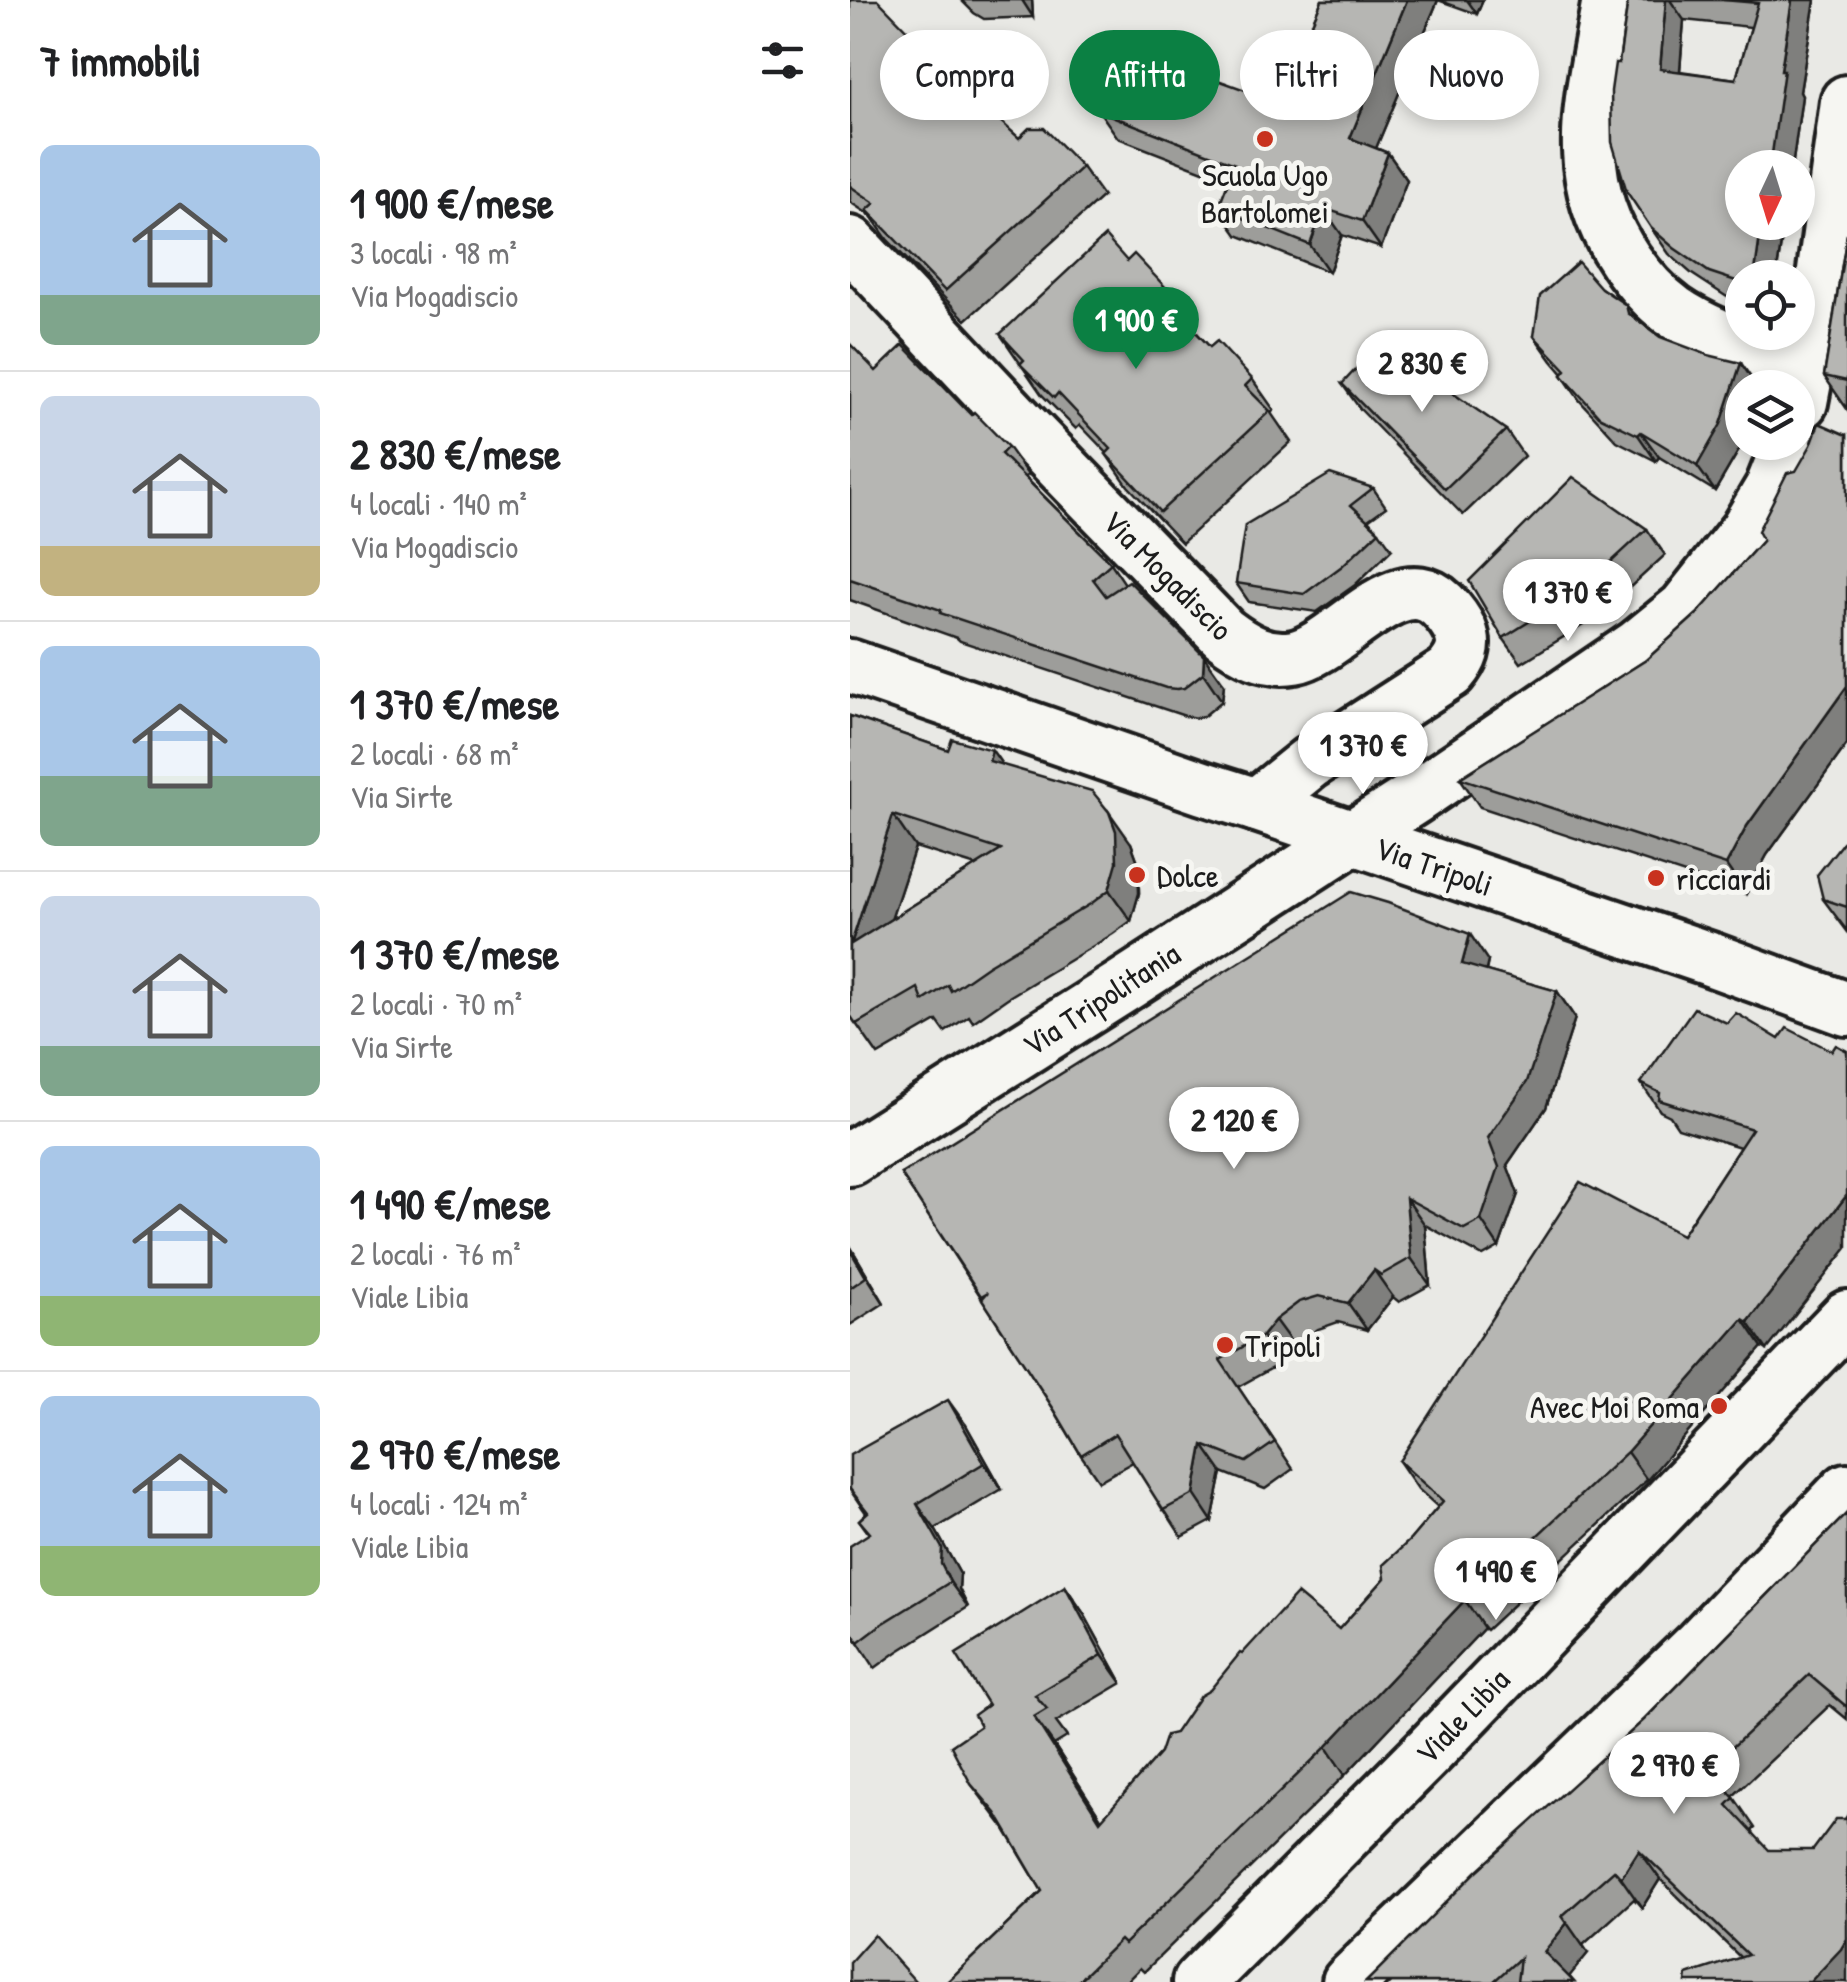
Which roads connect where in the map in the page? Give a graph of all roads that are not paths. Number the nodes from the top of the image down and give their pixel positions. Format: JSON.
{"nodes":[{"id":1,"x":1609,"y":0,"type":"edge"},
{"id":2,"x":1847,"y":102,"type":"edge"},
{"id":3,"x":850,"y":243,"type":"edge"},
{"id":4,"x":1771,"y":370,"type":"edge"},
{"id":5,"x":1807,"y":370,"type":"edge"},
{"id":6,"x":1783,"y":460,"type":"edge"},
{"id":7,"x":850,"y":666,"type":"edge"},
{"id":8,"x":1257,"y":805,"type":"junction"},
{"id":9,"x":1351,"y":837,"type":"junction"},
{"id":10,"x":1847,"y":1009,"type":"edge"},
{"id":11,"x":850,"y":1159,"type":"edge"},
{"id":12,"x":1847,"y":1317,"type":"edge"},
{"id":13,"x":1847,"y":1490,"type":"edge"},
{"id":14,"x":1199,"y":1982,"type":"edge"},
{"id":15,"x":1349,"y":1982,"type":"edge"}],
"edges":[{"from":1,"to":4,"type":"street"},
{"from":2,"to":5,"type":"street"},
{"from":3,"to":8,"type":"street","name":"Via Mogadiscio"},
{"from":6,"to":9,"type":"street","name":"Via Tripolitania"},
{"from":7,"to":8,"type":"street","name":"Via Tripoli"},
{"from":8,"to":9,"type":"street","name":"Via Tripoli"},
{"from":9,"to":10,"type":"street","name":"Via Tripoli"},
{"from":9,"to":11,"type":"street","name":"Via Tripolitania"},
{"from":12,"to":14,"type":"street","name":"Viale Libia"},
{"from":13,"to":15,"type":"street"}]}
